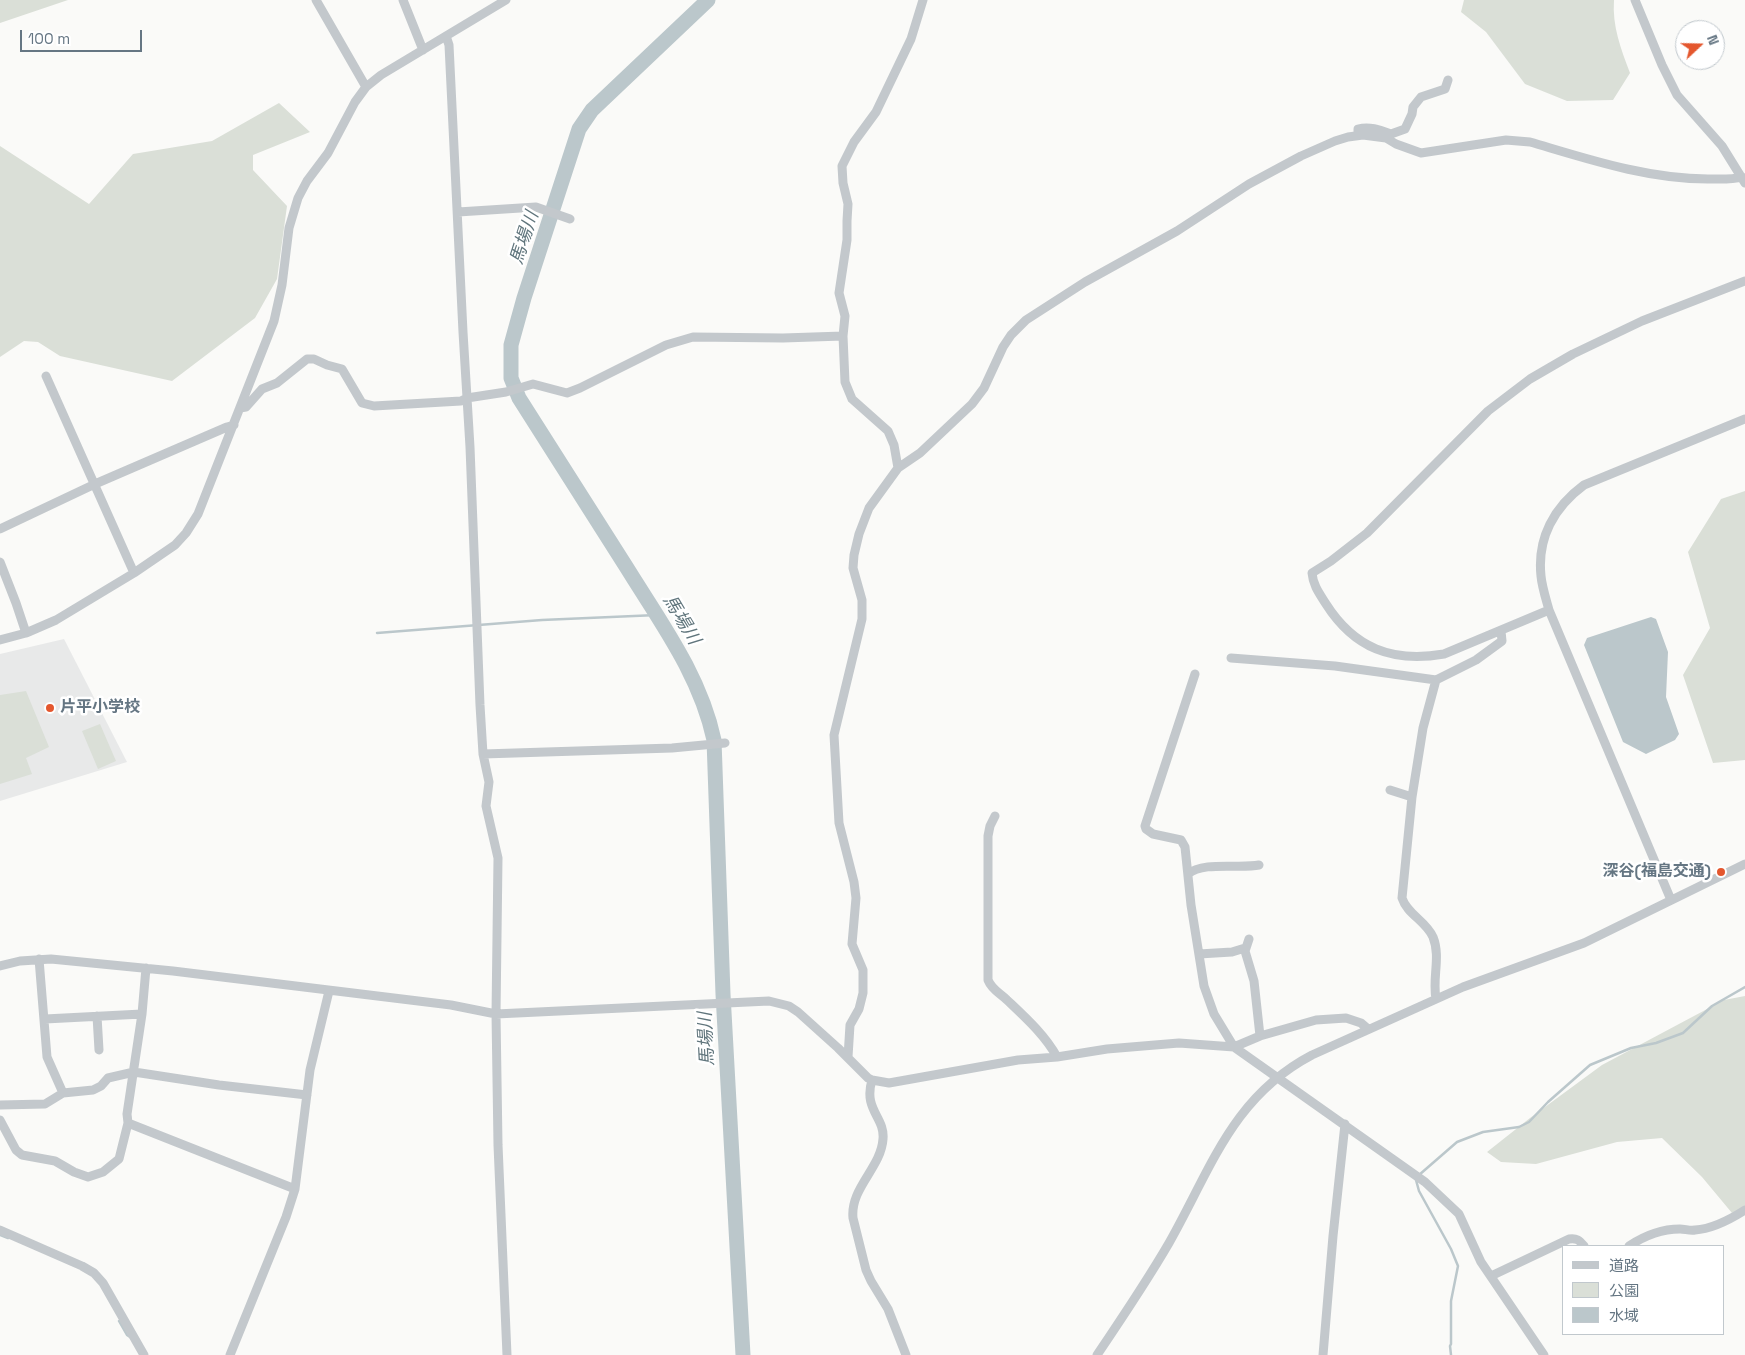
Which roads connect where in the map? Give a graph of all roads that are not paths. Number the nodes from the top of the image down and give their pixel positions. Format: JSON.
{"nodes":[{"id":1,"x":316,"y":0,"type":"edge"},
{"id":2,"x":403,"y":0,"type":"edge"},
{"id":3,"x":506,"y":0,"type":"edge"},
{"id":4,"x":923,"y":0,"type":"edge"},
{"id":5,"x":1635,"y":0,"type":"edge"},
{"id":6,"x":446,"y":36,"type":"junction"},
{"id":7,"x":423,"y":50,"type":"junction"},
{"id":8,"x":1448,"y":80,"type":"dead end"},
{"id":9,"x":366,"y":87,"type":"junction"},
{"id":10,"x":1358,"y":135,"type":"junction"},
{"id":11,"x":1744,"y":180,"type":"edge"},
{"id":12,"x":458,"y":212,"type":"junction"},
{"id":13,"x":570,"y":219,"type":"dead end"},
{"id":14,"x":1745,"y":281,"type":"edge"},
{"id":15,"x":843,"y":336,"type":"junction"},
{"id":16,"x":46,"y":376,"type":"dead end"},
{"id":17,"x":467,"y":398,"type":"junction"},
{"id":18,"x":240,"y":408,"type":"junction"},
{"id":19,"x":1745,"y":419,"type":"edge"},
{"id":20,"x":234,"y":425,"type":"junction"},
{"id":21,"x":898,"y":468,"type":"junction"},
{"id":22,"x":95,"y":484,"type":"junction"},
{"id":23,"x":0,"y":528,"type":"edge"},
{"id":24,"x":0,"y":562,"type":"edge"},
{"id":25,"x":134,"y":573,"type":"junction"},
{"id":26,"x":1549,"y":610,"type":"junction"},
{"id":27,"x":1502,"y":631,"type":"junction"},
{"id":28,"x":26,"y":633,"type":"junction"},
{"id":29,"x":0,"y":640,"type":"edge"},
{"id":30,"x":1231,"y":658,"type":"dead end"},
{"id":31,"x":1195,"y":674,"type":"dead end"},
{"id":32,"x":1436,"y":680,"type":"junction"},
{"id":33,"x":725,"y":743,"type":"dead end"},
{"id":34,"x":484,"y":754,"type":"junction"},
{"id":35,"x":1390,"y":790,"type":"dead end"},
{"id":36,"x":1412,"y":797,"type":"junction"},
{"id":37,"x":995,"y":816,"type":"dead end"},
{"id":38,"x":1745,"y":864,"type":"edge"},
{"id":39,"x":1260,"y":865,"type":"dead end"},
{"id":40,"x":1188,"y":874,"type":"junction"},
{"id":41,"x":1672,"y":900,"type":"junction"},
{"id":42,"x":1199,"y":954,"type":"junction"},
{"id":43,"x":39,"y":959,"type":"junction"},
{"id":44,"x":0,"y":966,"type":"edge"},
{"id":45,"x":146,"y":968,"type":"junction"},
{"id":46,"x":329,"y":991,"type":"junction"},
{"id":47,"x":1436,"y":999,"type":"junction"},
{"id":48,"x":142,"y":1014,"type":"junction"},
{"id":49,"x":496,"y":1014,"type":"junction"},
{"id":50,"x":97,"y":1016,"type":"junction"},
{"id":51,"x":45,"y":1019,"type":"junction"},
{"id":52,"x":1368,"y":1030,"type":"junction"},
{"id":53,"x":1260,"y":1036,"type":"junction"},
{"id":54,"x":1234,"y":1047,"type":"junction"},
{"id":55,"x":99,"y":1050,"type":"dead end"},
{"id":56,"x":1057,"y":1056,"type":"junction"},
{"id":57,"x":848,"y":1057,"type":"junction"},
{"id":58,"x":134,"y":1072,"type":"junction"},
{"id":59,"x":1276,"y":1078,"type":"junction"},
{"id":60,"x":872,"y":1080,"type":"junction"},
{"id":61,"x":63,"y":1093,"type":"junction"},
{"id":62,"x":307,"y":1095,"type":"junction"},
{"id":63,"x":0,"y":1106,"type":"edge"},
{"id":64,"x":0,"y":1120,"type":"edge"},
{"id":65,"x":128,"y":1123,"type":"junction"},
{"id":66,"x":1345,"y":1124,"type":"junction"},
{"id":67,"x":295,"y":1189,"type":"junction"},
{"id":68,"x":1745,"y":1210,"type":"edge"},
{"id":69,"x":0,"y":1230,"type":"edge"},
{"id":70,"x":1583,"y":1245,"type":"edge"},
{"id":71,"x":1630,"y":1245,"type":"edge"},
{"id":72,"x":1491,"y":1276,"type":"junction"},
{"id":73,"x":144,"y":1355,"type":"edge"},
{"id":74,"x":230,"y":1355,"type":"edge"},
{"id":75,"x":507,"y":1355,"type":"edge"},
{"id":76,"x":906,"y":1355,"type":"edge"},
{"id":77,"x":1097,"y":1355,"type":"edge"},
{"id":78,"x":1323,"y":1355,"type":"edge"},
{"id":79,"x":1544,"y":1355,"type":"edge"}],
"edges":[{"from":1,"to":9,"type":"street"},
{"from":2,"to":7,"type":"street"},
{"from":3,"to":6,"type":"street"},
{"from":4,"to":15,"type":"street"},
{"from":5,"to":11,"type":"street"},
{"from":6,"to":7,"type":"street"},
{"from":6,"to":12,"type":"street"},
{"from":7,"to":9,"type":"street"},
{"from":8,"to":10,"type":"street"},
{"from":9,"to":18,"type":"street"},
{"from":10,"to":11,"type":"street"},
{"from":10,"to":21,"type":"street"},
{"from":12,"to":13,"type":"street"},
{"from":12,"to":17,"type":"street"},
{"from":14,"to":27,"type":"street"},
{"from":15,"to":17,"type":"street"},
{"from":15,"to":21,"type":"street"},
{"from":16,"to":22,"type":"street"},
{"from":17,"to":18,"type":"street"},
{"from":17,"to":34,"type":"street"},
{"from":18,"to":20,"type":"street"},
{"from":19,"to":26,"type":"street"},
{"from":20,"to":22,"type":"street"},
{"from":20,"to":25,"type":"street"},
{"from":21,"to":57,"type":"street"},
{"from":22,"to":23,"type":"street"},
{"from":22,"to":25,"type":"street"},
{"from":24,"to":28,"type":"street"},
{"from":25,"to":28,"type":"street"},
{"from":26,"to":27,"type":"street"},
{"from":26,"to":41,"type":"street"},
{"from":27,"to":32,"type":"street"},
{"from":28,"to":29,"type":"street"},
{"from":30,"to":32,"type":"street"},
{"from":31,"to":40,"type":"street"},
{"from":32,"to":36,"type":"street"},
{"from":33,"to":34,"type":"street"},
{"from":34,"to":49,"type":"street"},
{"from":35,"to":36,"type":"street"},
{"from":36,"to":47,"type":"street"},
{"from":37,"to":56,"type":"street"},
{"from":38,"to":41,"type":"street"},
{"from":39,"to":40,"type":"street"},
{"from":40,"to":42,"type":"street"},
{"from":41,"to":47,"type":"street"},
{"from":42,"to":53,"type":"street"},
{"from":42,"to":54,"type":"street"},
{"from":43,"to":44,"type":"street"},
{"from":43,"to":45,"type":"street"},
{"from":43,"to":51,"type":"street"},
{"from":45,"to":46,"type":"street"},
{"from":45,"to":48,"type":"street"},
{"from":46,"to":49,"type":"street"},
{"from":46,"to":62,"type":"street"},
{"from":47,"to":52,"type":"street"},
{"from":48,"to":50,"type":"street"},
{"from":48,"to":58,"type":"street"},
{"from":49,"to":57,"type":"street"},
{"from":49,"to":75,"type":"street"},
{"from":50,"to":51,"type":"street"},
{"from":50,"to":55,"type":"street"},
{"from":51,"to":61,"type":"street"},
{"from":52,"to":53,"type":"street"},
{"from":52,"to":59,"type":"street"},
{"from":53,"to":54,"type":"street"},
{"from":54,"to":56,"type":"street"},
{"from":54,"to":59,"type":"street"},
{"from":56,"to":60,"type":"street"},
{"from":57,"to":60,"type":"street"},
{"from":58,"to":61,"type":"street"},
{"from":58,"to":62,"type":"street"},
{"from":58,"to":65,"type":"street"},
{"from":59,"to":66,"type":"street"},
{"from":59,"to":77,"type":"street"},
{"from":60,"to":76,"type":"street"},
{"from":61,"to":63,"type":"street"},
{"from":62,"to":67,"type":"street"},
{"from":64,"to":65,"type":"street"},
{"from":65,"to":67,"type":"street"},
{"from":66,"to":72,"type":"street"},
{"from":66,"to":78,"type":"street"},
{"from":67,"to":74,"type":"street"},
{"from":68,"to":71,"type":"street"},
{"from":69,"to":73,"type":"street"},
{"from":70,"to":72,"type":"street"},
{"from":72,"to":79,"type":"street"}]}
